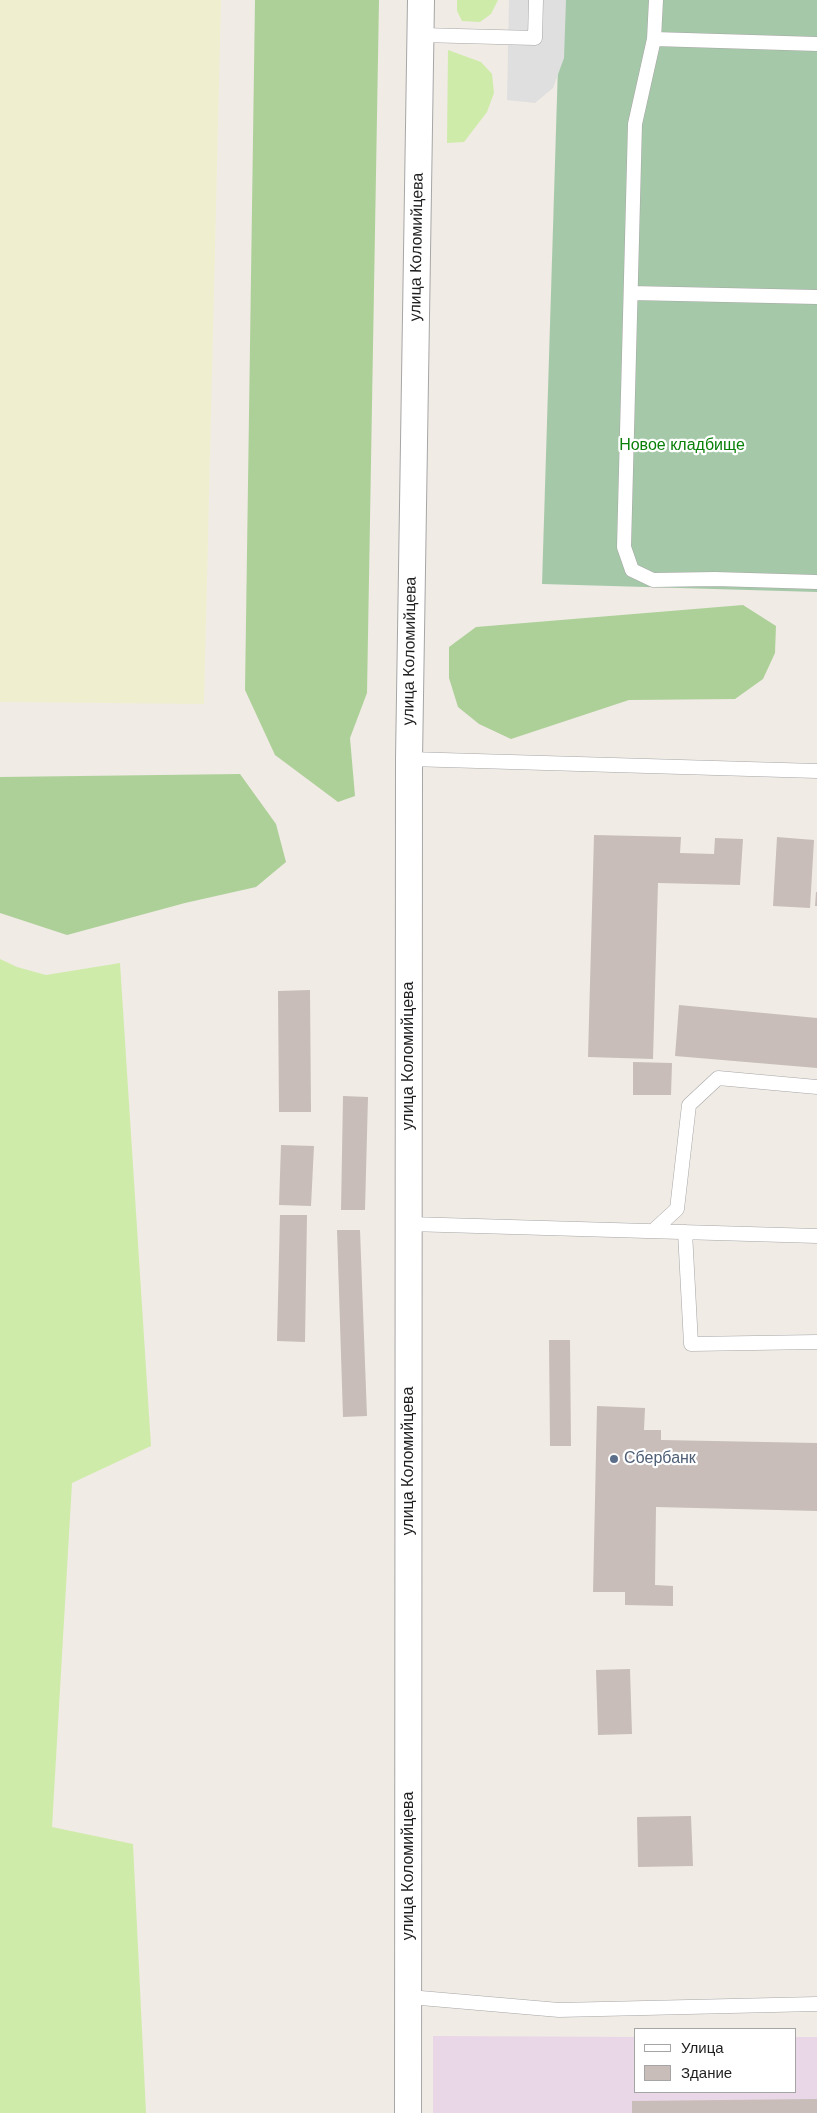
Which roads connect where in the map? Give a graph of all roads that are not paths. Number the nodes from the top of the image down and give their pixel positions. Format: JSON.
{"nodes":[{"id":1,"x":421,"y":0,"type":"edge"},
{"id":2,"x":536,"y":0,"type":"edge"},
{"id":3,"x":656,"y":0,"type":"edge"},
{"id":4,"x":421,"y":34,"type":"junction"},
{"id":5,"x":654,"y":39,"type":"junction"},
{"id":6,"x":817,"y":44,"type":"edge"},
{"id":7,"x":631,"y":293,"type":"junction"},
{"id":8,"x":817,"y":297,"type":"edge"},
{"id":9,"x":817,"y":582,"type":"edge"},
{"id":10,"x":408,"y":759,"type":"junction"},
{"id":11,"x":817,"y":770,"type":"edge"},
{"id":12,"x":817,"y":1087,"type":"edge"},
{"id":13,"x":409,"y":1224,"type":"junction"},
{"id":14,"x":653,"y":1231,"type":"junction"},
{"id":15,"x":685,"y":1232,"type":"junction"},
{"id":16,"x":817,"y":1236,"type":"edge"},
{"id":17,"x":817,"y":1342,"type":"edge"},
{"id":18,"x":409,"y":1997,"type":"junction"},
{"id":19,"x":817,"y":2004,"type":"edge"},
{"id":20,"x":408,"y":2113,"type":"edge"}],
"edges":[{"from":1,"to":4,"type":"street","name":"улица Коломийцева"},
{"from":2,"to":4,"type":"lane"},
{"from":3,"to":5,"type":"lane"},
{"from":4,"to":10,"type":"street","name":"улица Коломийцева"},
{"from":5,"to":6,"type":"lane"},
{"from":5,"to":7,"type":"lane"},
{"from":7,"to":8,"type":"lane"},
{"from":7,"to":9,"type":"lane"},
{"from":10,"to":11,"type":"lane"},
{"from":10,"to":13,"type":"street","name":"улица Коломийцева"},
{"from":12,"to":14,"type":"lane"},
{"from":13,"to":14,"type":"lane"},
{"from":13,"to":18,"type":"street","name":"улица Коломийцева"},
{"from":14,"to":15,"type":"lane"},
{"from":15,"to":16,"type":"lane"},
{"from":15,"to":17,"type":"lane"},
{"from":18,"to":19,"type":"lane"},
{"from":18,"to":20,"type":"street","name":"улица Коломийцева"}]}
